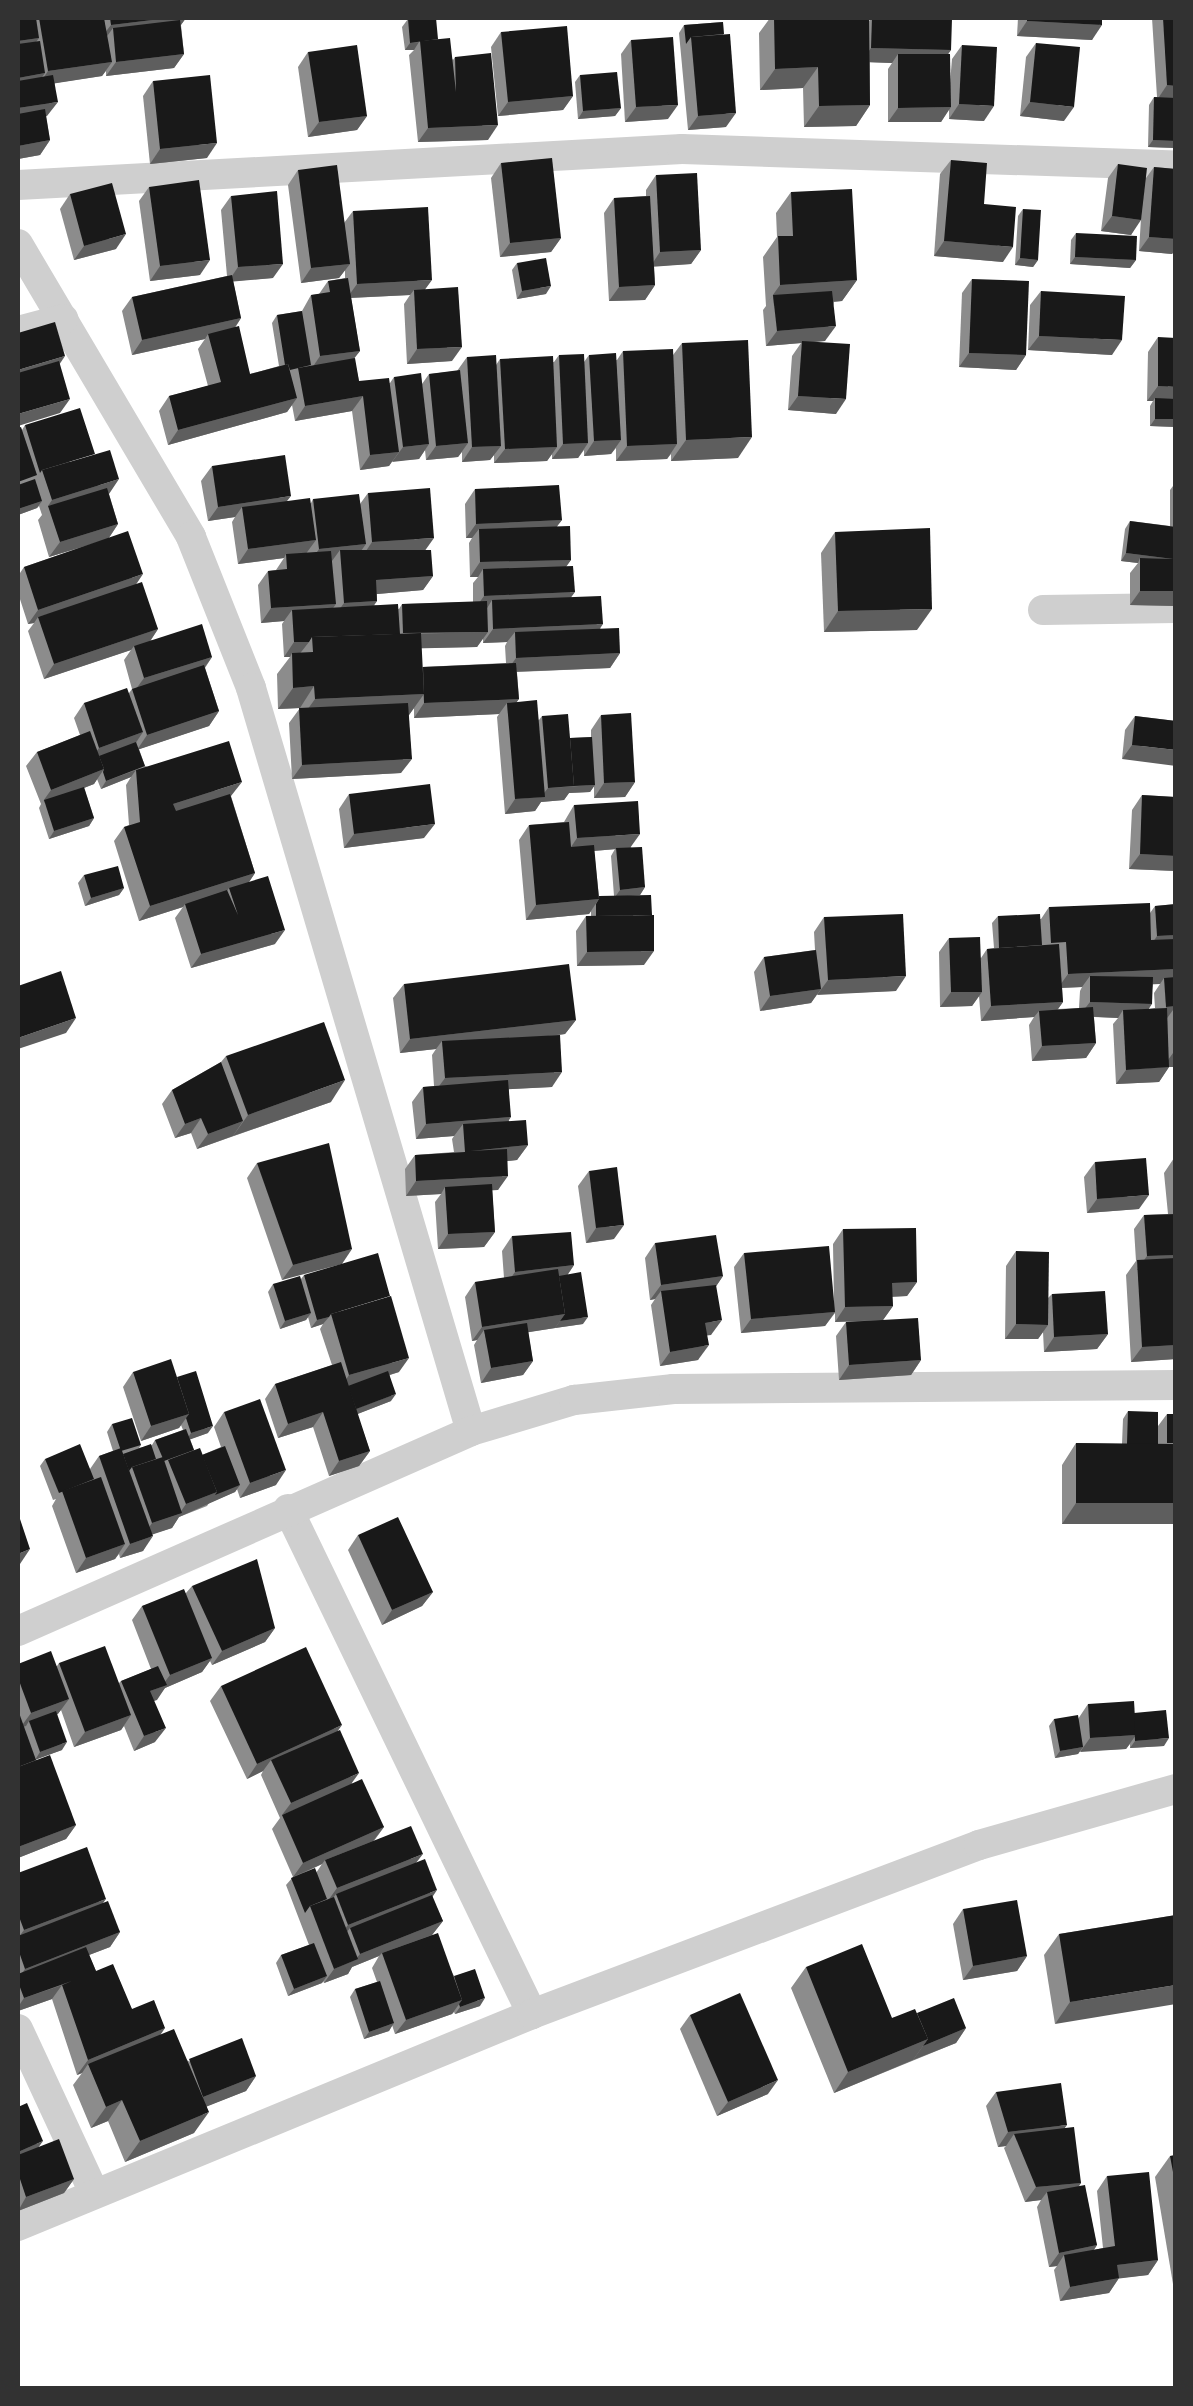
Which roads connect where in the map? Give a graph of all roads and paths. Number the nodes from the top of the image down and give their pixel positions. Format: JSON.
{"nodes":[{"id":1,"x":1176,"y":165,"type":"edge"},
{"id":2,"x":18,"y":185,"type":"edge"},
{"id":3,"x":18,"y":244,"type":"edge"},
{"id":4,"x":63,"y":319,"type":"junction"},
{"id":5,"x":18,"y":331,"type":"edge"},
{"id":6,"x":1176,"y":608,"type":"edge"},
{"id":7,"x":1043,"y":610,"type":"dead end"},
{"id":8,"x":1176,"y":1384,"type":"edge"},
{"id":9,"x":471,"y":1431,"type":"junction"},
{"id":10,"x":288,"y":1509,"type":"junction"},
{"id":11,"x":18,"y":1631,"type":"edge"},
{"id":12,"x":1176,"y":1789,"type":"edge"},
{"id":13,"x":532,"y":2014,"type":"junction"},
{"id":14,"x":18,"y":2029,"type":"edge"},
{"id":15,"x":94,"y":2193,"type":"junction"},
{"id":16,"x":18,"y":2226,"type":"edge"}],
"edges":[{"from":1,"to":2,"type":"street"},
{"from":3,"to":4,"type":"street"},
{"from":4,"to":5,"type":"street"},
{"from":4,"to":9,"type":"street"},
{"from":6,"to":7,"type":"street"},
{"from":8,"to":9,"type":"street"},
{"from":9,"to":10,"type":"street"},
{"from":10,"to":11,"type":"street"},
{"from":10,"to":13,"type":"street"},
{"from":12,"to":13,"type":"street"},
{"from":13,"to":15,"type":"street"},
{"from":14,"to":15,"type":"street"},
{"from":15,"to":16,"type":"street"}]}
